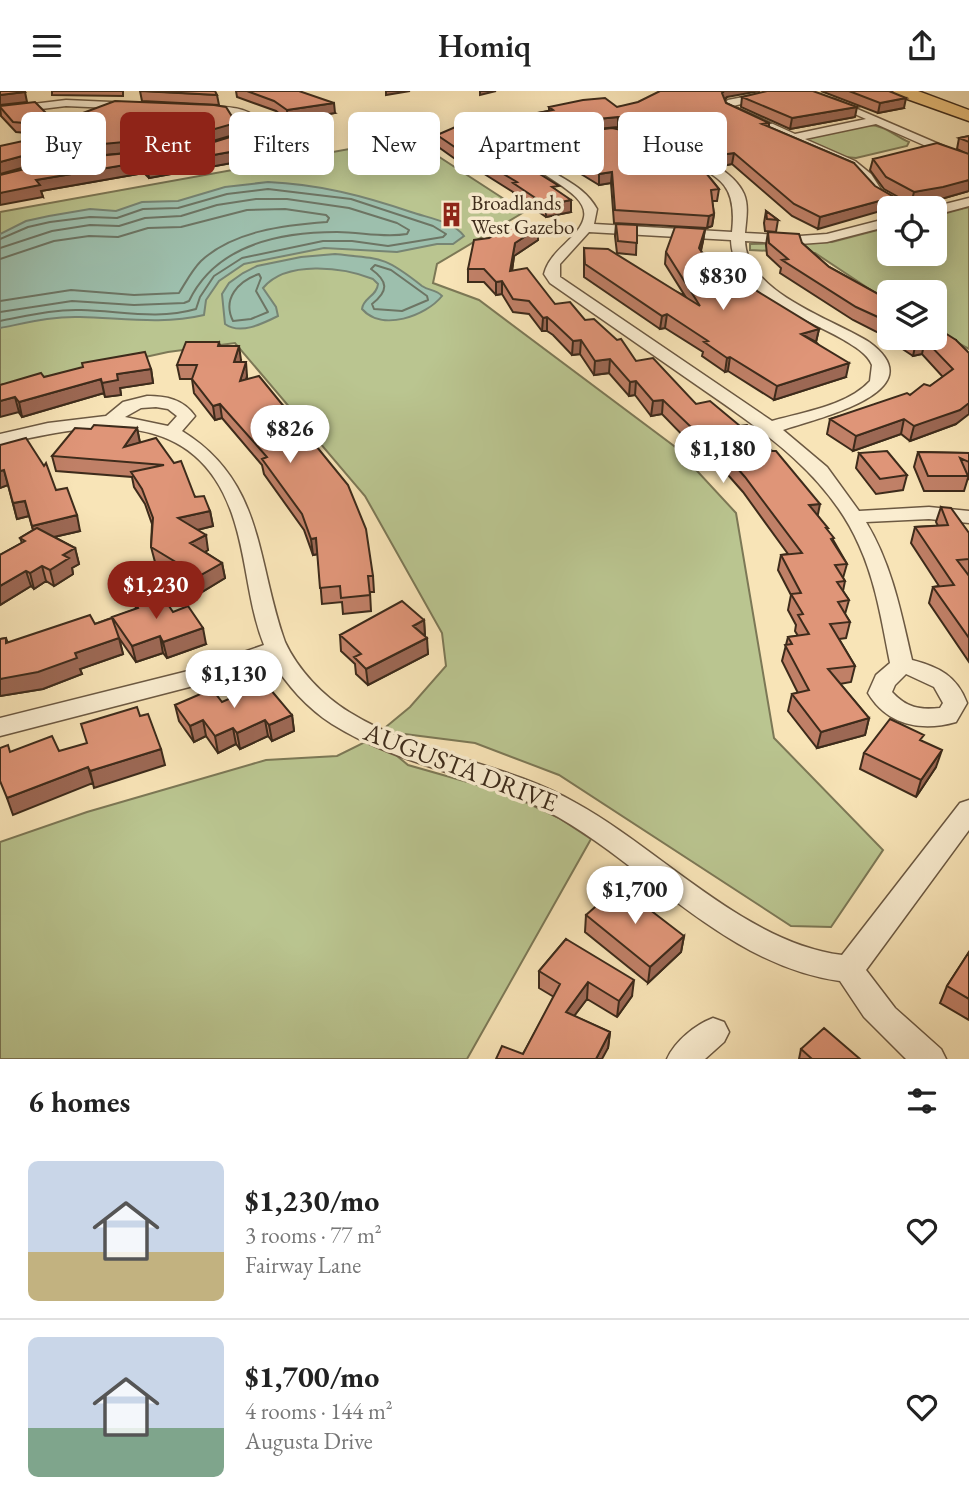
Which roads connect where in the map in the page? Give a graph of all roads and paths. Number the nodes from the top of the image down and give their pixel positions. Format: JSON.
{"nodes":[{"id":1,"x":790,"y":91,"type":"edge"},
{"id":2,"x":902,"y":91,"type":"edge"},
{"id":3,"x":925,"y":91,"type":"edge"},
{"id":4,"x":822,"y":97,"type":"edge"},
{"id":5,"x":87,"y":103,"type":"junction"},
{"id":6,"x":146,"y":107,"type":"edge"},
{"id":7,"x":969,"y":107,"type":"edge"},
{"id":8,"x":193,"y":109,"type":"edge"},
{"id":9,"x":0,"y":111,"type":"edge"},
{"id":10,"x":76,"y":112,"type":"edge"},
{"id":11,"x":969,"y":116,"type":"edge"},
{"id":12,"x":879,"y":120,"type":"junction"},
{"id":13,"x":794,"y":138,"type":"junction"},
{"id":14,"x":931,"y":146,"type":"junction"},
{"id":15,"x":215,"y":147,"type":"edge"},
{"id":16,"x":918,"y":149,"type":"edge"},
{"id":17,"x":865,"y":161,"type":"dead end"},
{"id":18,"x":969,"y":161,"type":"edge"},
{"id":19,"x":852,"y":164,"type":"junction"},
{"id":20,"x":552,"y":175,"type":"edge"},
{"id":21,"x":720,"y":175,"type":"edge"},
{"id":22,"x":881,"y":196,"type":"edge"},
{"id":23,"x":969,"y":202,"type":"edge"},
{"id":24,"x":947,"y":208,"type":"edge"},
{"id":25,"x":877,"y":225,"type":"edge"},
{"id":26,"x":586,"y":228,"type":"junction"},
{"id":27,"x":737,"y":238,"type":"junction"},
{"id":28,"x":770,"y":428,"type":"junction"},
{"id":29,"x":0,"y":440,"type":"edge"},
{"id":30,"x":855,"y":517,"type":"junction"},
{"id":31,"x":969,"y":517,"type":"edge"},
{"id":32,"x":276,"y":649,"type":"junction"},
{"id":33,"x":902,"y":664,"type":"dead end"},
{"id":34,"x":0,"y":727,"type":"edge"},
{"id":35,"x":969,"y":812,"type":"edge"},
{"id":36,"x":849,"y":969,"type":"junction"},
{"id":37,"x":713,"y":1032,"type":"dead end"},
{"id":38,"x":683,"y":1059,"type":"edge"},
{"id":39,"x":930,"y":1059,"type":"edge"}],
"edges":[{"from":1,"to":13,"type":"street"},
{"from":2,"to":11,"type":"main road"},
{"from":3,"to":7,"type":"main road"},
{"from":4,"to":12,"type":"street"},
{"from":5,"to":6,"type":"street"},
{"from":5,"to":9,"type":"street"},
{"from":5,"to":10,"type":"street"},
{"from":8,"to":15,"type":"street"},
{"from":12,"to":13,"type":"street"},
{"from":12,"to":14,"type":"street"},
{"from":13,"to":19,"type":"street"},
{"from":14,"to":16,"type":"street"},
{"from":14,"to":18,"type":"street"},
{"from":17,"to":19,"type":"street"},
{"from":19,"to":22,"type":"street"},
{"from":20,"to":26,"type":"street"},
{"from":21,"to":27,"type":"street"},
{"from":23,"to":24,"type":"street"},
{"from":25,"to":27,"type":"street"},
{"from":26,"to":27,"type":"street"},
{"from":26,"to":28,"type":"street"},
{"from":27,"to":28,"type":"street"},
{"from":28,"to":30,"type":"street"},
{"from":29,"to":32,"type":"street","name":"AUGUSTA DRIVE"},
{"from":30,"to":31,"type":"street"},
{"from":30,"to":33,"type":"street"},
{"from":32,"to":34,"type":"street"},
{"from":32,"to":36,"type":"street","name":"AUGUSTA DRIVE"},
{"from":35,"to":36,"type":"street"},
{"from":36,"to":39,"type":"street"},
{"from":37,"to":38,"type":"street"}]}
